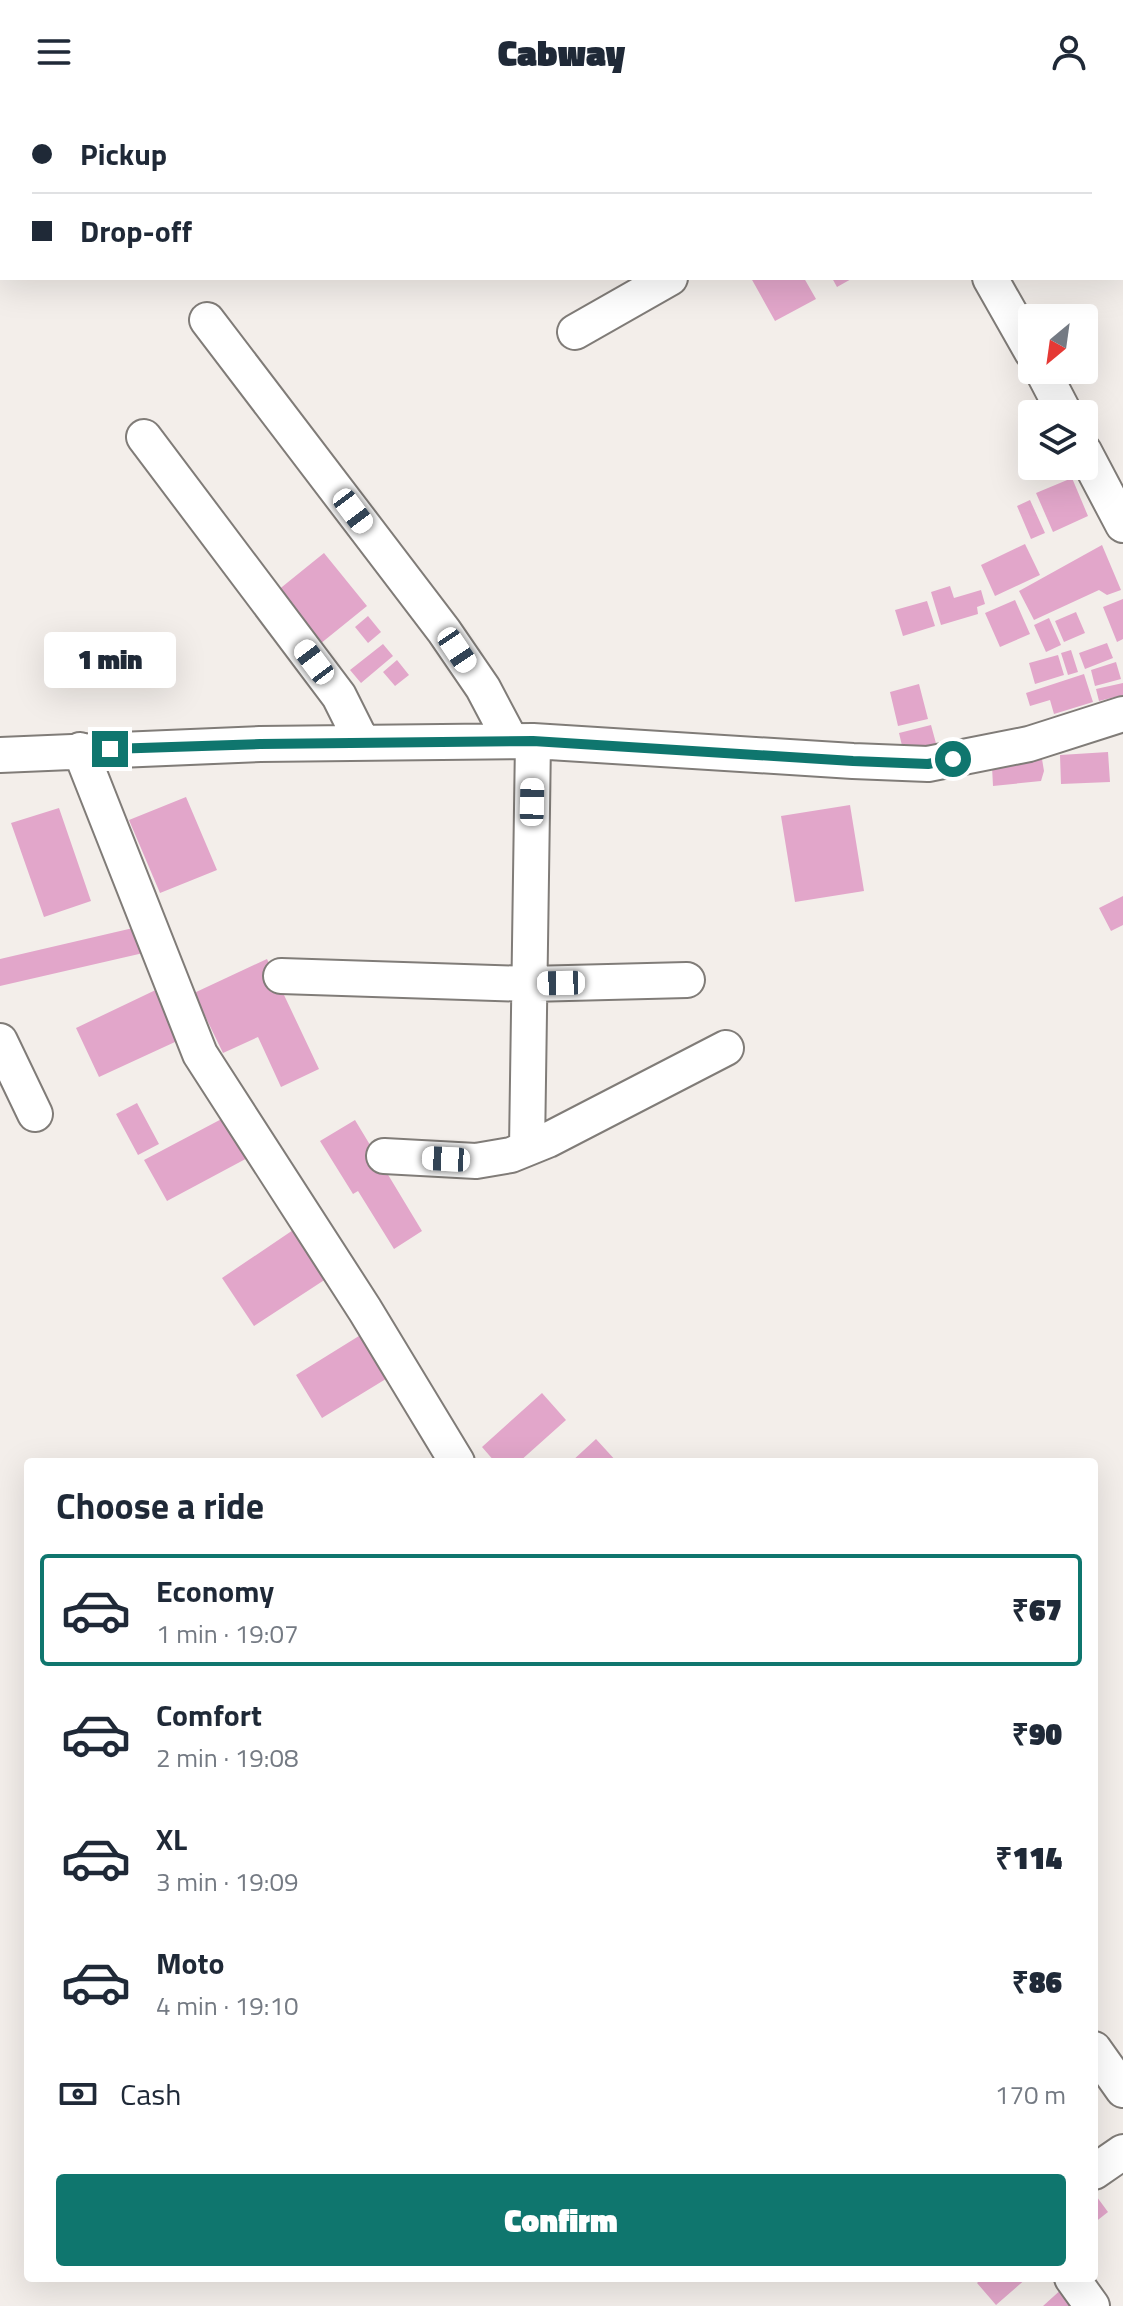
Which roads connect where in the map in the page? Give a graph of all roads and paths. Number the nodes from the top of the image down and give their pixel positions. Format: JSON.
{"nodes":[{"id":1,"x":666,"y":280,"type":"edge"},
{"id":2,"x":991,"y":280,"type":"edge"},
{"id":3,"x":207,"y":320,"type":"dead end"},
{"id":4,"x":1018,"y":327,"type":"edge"},
{"id":5,"x":575,"y":332,"type":"dead end"},
{"id":6,"x":144,"y":437,"type":"dead end"},
{"id":7,"x":1098,"y":478,"type":"edge"},
{"id":8,"x":1123,"y":525,"type":"edge"},
{"id":9,"x":1123,"y":714,"type":"edge"},
{"id":10,"x":522,"y":741,"type":"junction"},
{"id":11,"x":362,"y":742,"type":"junction"},
{"id":12,"x":80,"y":750,"type":"junction"},
{"id":13,"x":0,"y":755,"type":"edge"},
{"id":14,"x":281,"y":976,"type":"dead end"},
{"id":15,"x":687,"y":980,"type":"dead end"},
{"id":16,"x":529,"y":984,"type":"junction"},
{"id":17,"x":0,"y":1041,"type":"edge"},
{"id":18,"x":726,"y":1048,"type":"dead end"},
{"id":19,"x":35,"y":1114,"type":"dead end"},
{"id":20,"x":527,"y":1148,"type":"junction"},
{"id":21,"x":384,"y":1156,"type":"dead end"},
{"id":22,"x":455,"y":1458,"type":"edge"},
{"id":23,"x":1098,"y":2055,"type":"edge"},
{"id":24,"x":1123,"y":2090,"type":"edge"},
{"id":25,"x":1123,"y":2152,"type":"edge"},
{"id":26,"x":1098,"y":2169,"type":"edge"},
{"id":27,"x":1075,"y":2282,"type":"edge"},
{"id":28,"x":1092,"y":2306,"type":"edge"}],
"edges":[{"from":1,"to":5,"type":"street"},
{"from":2,"to":4,"type":"street"},
{"from":3,"to":10,"type":"street"},
{"from":6,"to":11,"type":"street"},
{"from":7,"to":8,"type":"street"},
{"from":9,"to":10,"type":"street"},
{"from":10,"to":11,"type":"street"},
{"from":10,"to":16,"type":"street"},
{"from":11,"to":12,"type":"street"},
{"from":12,"to":13,"type":"street"},
{"from":12,"to":22,"type":"street"},
{"from":14,"to":16,"type":"street"},
{"from":15,"to":16,"type":"street"},
{"from":16,"to":20,"type":"street"},
{"from":17,"to":19,"type":"street"},
{"from":18,"to":20,"type":"street"},
{"from":20,"to":21,"type":"street"},
{"from":23,"to":24,"type":"street"},
{"from":25,"to":26,"type":"street"},
{"from":27,"to":28,"type":"street"}]}
